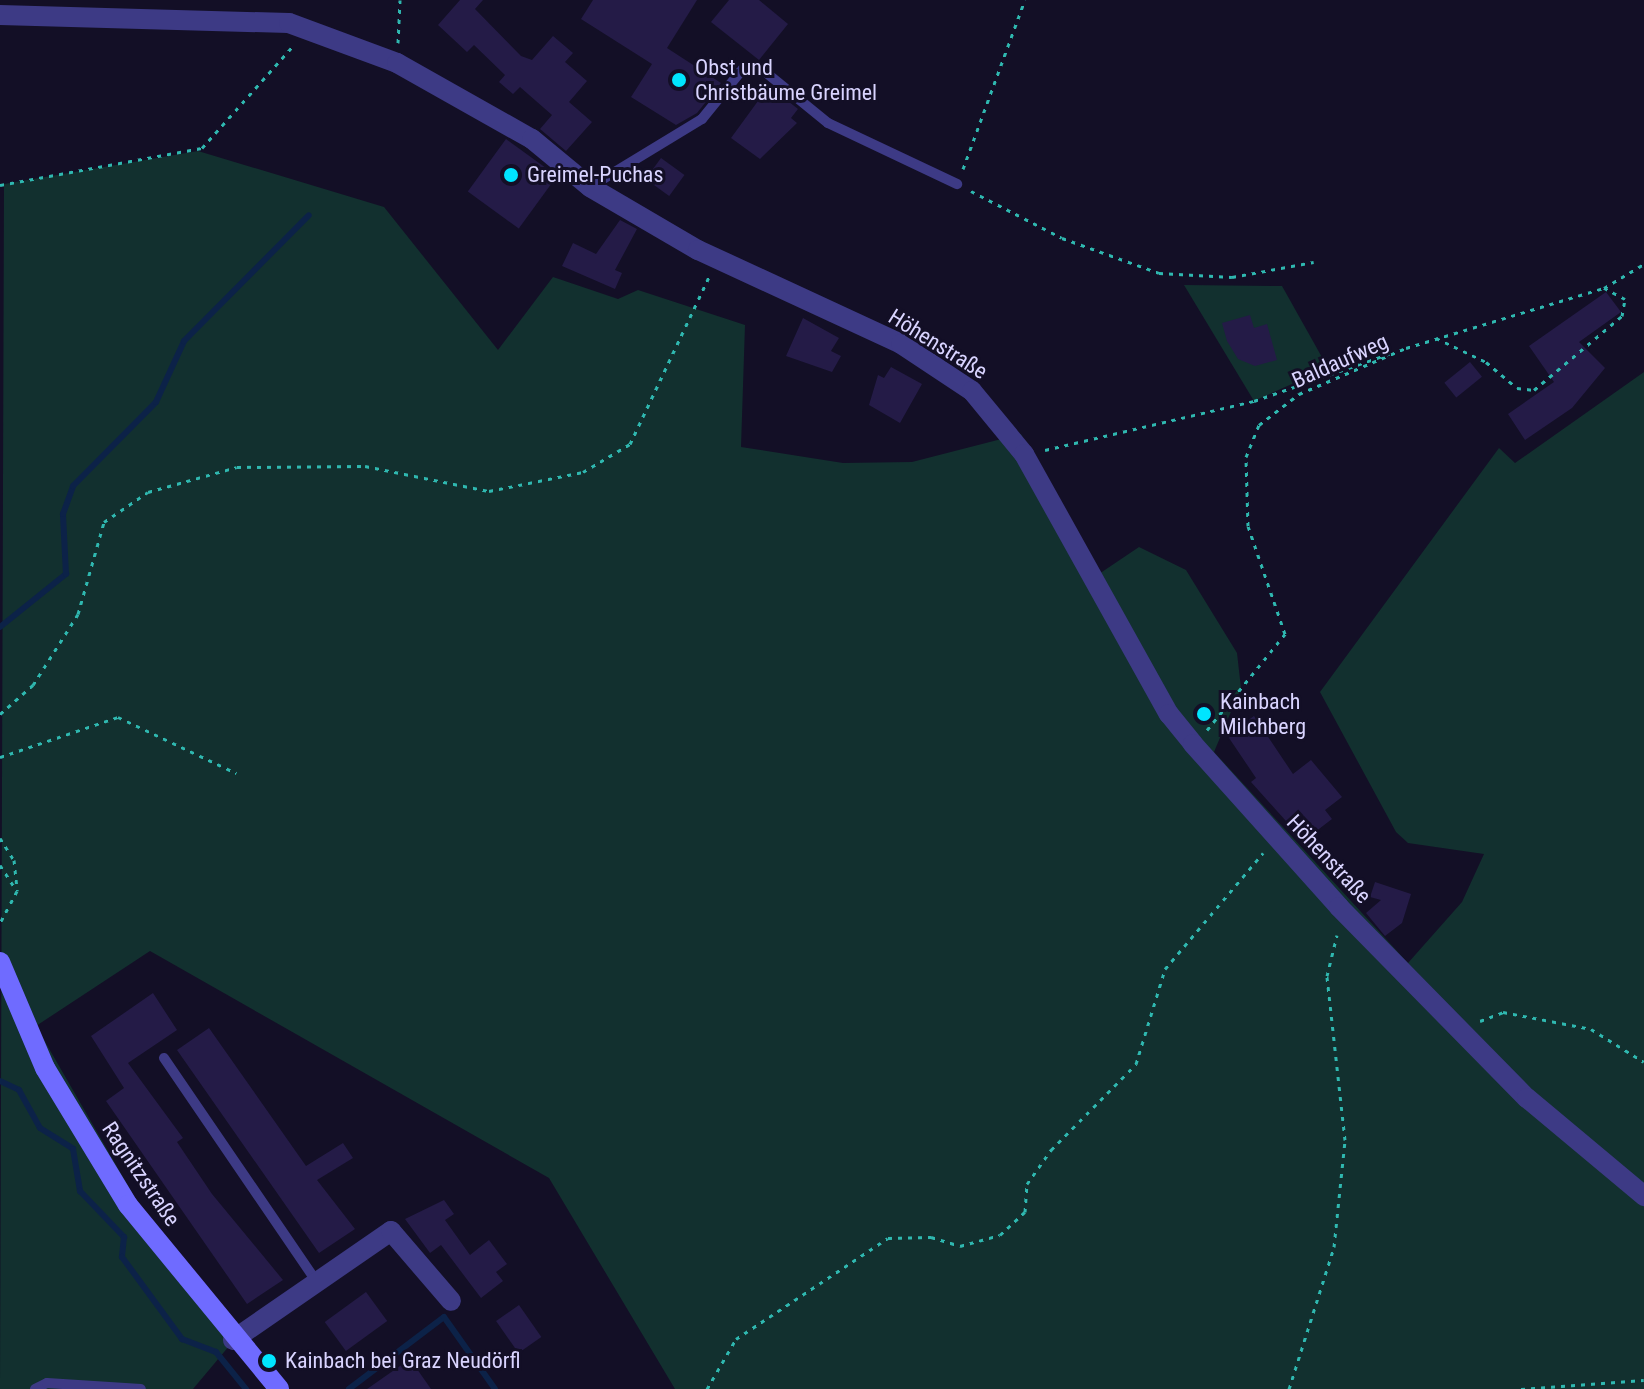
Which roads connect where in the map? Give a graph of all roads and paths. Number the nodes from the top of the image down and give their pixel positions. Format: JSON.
{"nodes":[{"id":1,"x":400,"y":0,"type":"edge"},
{"id":2,"x":1025,"y":0,"type":"edge"},
{"id":3,"x":0,"y":15,"type":"edge"},
{"id":4,"x":316,"y":33,"type":"junction"},
{"id":5,"x":397,"y":63,"type":"junction"},
{"id":6,"x":957,"y":184,"type":"junction"},
{"id":7,"x":0,"y":185,"type":"edge"},
{"id":8,"x":590,"y":187,"type":"junction"},
{"id":9,"x":718,"y":259,"type":"junction"},
{"id":10,"x":1314,"y":262,"type":"dead end"},
{"id":11,"x":1644,"y":264,"type":"edge"},
{"id":12,"x":1604,"y":288,"type":"junction"},
{"id":13,"x":1435,"y":338,"type":"junction"},
{"id":14,"x":1406,"y":348,"type":"junction"},
{"id":15,"x":1024,"y":454,"type":"junction"},
{"id":16,"x":0,"y":714,"type":"edge"},
{"id":17,"x":1193,"y":744,"type":"junction"},
{"id":18,"x":0,"y":757,"type":"edge"},
{"id":19,"x":236,"y":773,"type":"dead end"},
{"id":20,"x":1275,"y":837,"type":"junction"},
{"id":21,"x":0,"y":838,"type":"edge"},
{"id":22,"x":0,"y":865,"type":"edge"},
{"id":23,"x":17,"y":891,"type":"junction"},
{"id":24,"x":1339,"y":907,"type":"junction"},
{"id":25,"x":0,"y":923,"type":"edge"},
{"id":26,"x":0,"y":962,"type":"edge"},
{"id":27,"x":1462,"y":1027,"type":"junction"},
{"id":28,"x":164,"y":1058,"type":"dead end"},
{"id":29,"x":1644,"y":1062,"type":"edge"},
{"id":30,"x":1644,"y":1196,"type":"edge"},
{"id":31,"x":317,"y":1282,"type":"junction"},
{"id":32,"x":451,"y":1301,"type":"dead end"},
{"id":33,"x":233,"y":1340,"type":"junction"},
{"id":34,"x":1644,"y":1380,"type":"edge"},
{"id":35,"x":35,"y":1389,"type":"edge"},
{"id":36,"x":141,"y":1389,"type":"edge"},
{"id":37,"x":279,"y":1389,"type":"edge"},
{"id":38,"x":707,"y":1389,"type":"edge"},
{"id":39,"x":1289,"y":1389,"type":"edge"},
{"id":40,"x":1521,"y":1389,"type":"edge"}],
"edges":[{"from":1,"to":5,"type":"path"},
{"from":2,"to":6,"type":"path"},
{"from":3,"to":4,"type":"street","name":"Höhenstraße"},
{"from":4,"to":5,"type":"street","name":"Höhenstraße"},
{"from":4,"to":7,"type":"path"},
{"from":5,"to":8,"type":"street","name":"Höhenstraße"},
{"from":6,"to":8,"type":"lane"},
{"from":6,"to":10,"type":"path"},
{"from":8,"to":9,"type":"street","name":"Höhenstraße"},
{"from":9,"to":15,"type":"street","name":"Höhenstraße"},
{"from":9,"to":16,"type":"path"},
{"from":11,"to":12,"type":"path","name":"Baldaufweg"},
{"from":12,"to":13,"type":"path","name":"Baldaufweg"},
{"from":12,"to":13,"type":"path"},
{"from":13,"to":14,"type":"path","name":"Baldaufweg"},
{"from":14,"to":15,"type":"path"},
{"from":14,"to":17,"type":"path","name":"Baldaufweg"},
{"from":15,"to":17,"type":"street","name":"Höhenstraße"},
{"from":17,"to":20,"type":"street","name":"Höhenstraße"},
{"from":18,"to":19,"type":"path"},
{"from":20,"to":24,"type":"street","name":"Höhenstraße"},
{"from":20,"to":38,"type":"path"},
{"from":21,"to":23,"type":"path"},
{"from":22,"to":23,"type":"path"},
{"from":23,"to":25,"type":"path"},
{"from":24,"to":27,"type":"street","name":"Höhenstraße"},
{"from":24,"to":39,"type":"path"},
{"from":26,"to":33,"type":"main road","name":"Ragnitzstraße"},
{"from":27,"to":29,"type":"path"},
{"from":27,"to":30,"type":"street","name":"Höhenstraße"},
{"from":28,"to":31,"type":"lane"},
{"from":31,"to":32,"type":"street"},
{"from":31,"to":33,"type":"street"},
{"from":33,"to":37,"type":"main road","name":"Ragnitzstraße"},
{"from":34,"to":40,"type":"path"},
{"from":35,"to":36,"type":"lane"}]}
